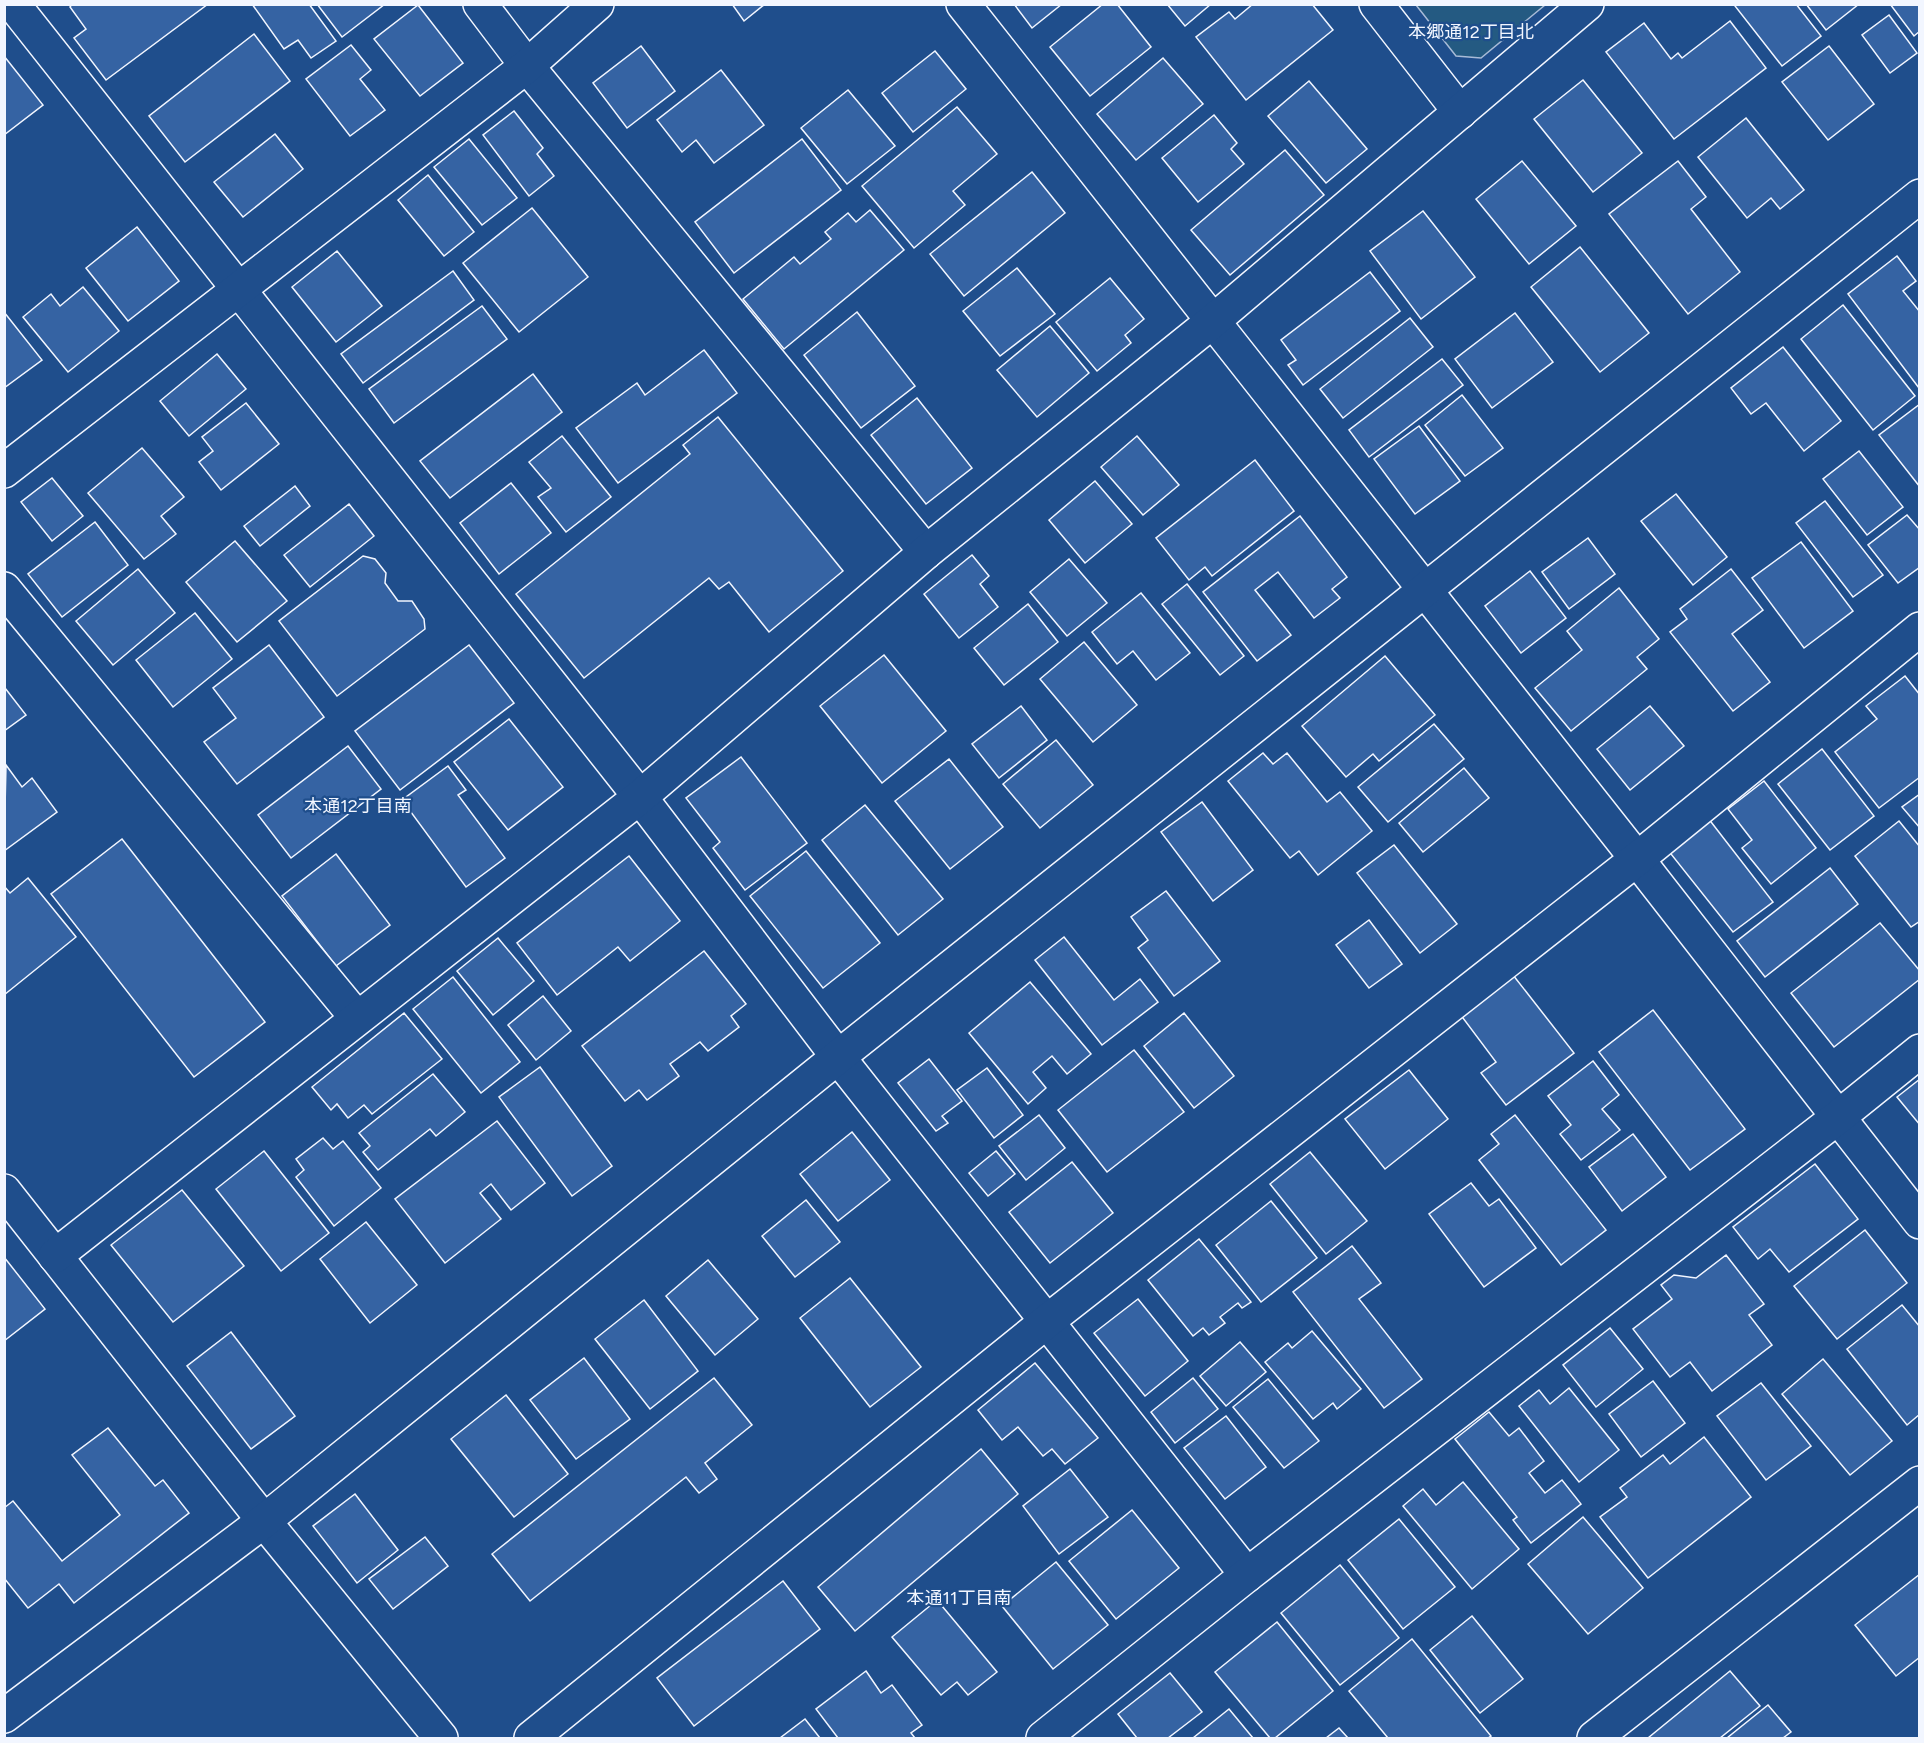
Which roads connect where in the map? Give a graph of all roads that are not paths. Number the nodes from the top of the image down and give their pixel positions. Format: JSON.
{"nodes":[{"id":1,"x":13,"y":4,"type":"edge"},
{"id":2,"x":480,"y":4,"type":"edge"},
{"id":3,"x":597,"y":4,"type":"edge"},
{"id":4,"x":963,"y":4,"type":"edge"},
{"id":5,"x":1376,"y":4,"type":"edge"},
{"id":6,"x":1587,"y":4,"type":"edge"},
{"id":7,"x":527,"y":66,"type":"junction"},
{"id":8,"x":1460,"y":111,"type":"junction"},
{"id":9,"x":1920,"y":196,"type":"edge"},
{"id":10,"x":238,"y":290,"type":"junction"},
{"id":11,"x":1213,"y":321,"type":"junction"},
{"id":12,"x":4,"y":471,"type":"edge"},
{"id":13,"x":926,"y":552,"type":"junction"},
{"id":14,"x":4,"y":589,"type":"edge"},
{"id":15,"x":1424,"y":589,"type":"junction"},
{"id":16,"x":1920,"y":629,"type":"edge"},
{"id":17,"x":640,"y":797,"type":"junction"},
{"id":18,"x":1637,"y":859,"type":"junction"},
{"id":19,"x":357,"y":1018,"type":"junction"},
{"id":20,"x":1920,"y":1051,"type":"edge"},
{"id":21,"x":838,"y":1057,"type":"junction"},
{"id":22,"x":1837,"y":1118,"type":"junction"},
{"id":23,"x":4,"y":1191,"type":"edge"},
{"id":24,"x":1920,"y":1222,"type":"edge"},
{"id":25,"x":54,"y":1256,"type":"junction"},
{"id":26,"x":1046,"y":1322,"type":"junction"},
{"id":27,"x":1920,"y":1483,"type":"edge"},
{"id":28,"x":264,"y":1521,"type":"junction"},
{"id":29,"x":1247,"y":1575,"type":"junction"},
{"id":30,"x":4,"y":1716,"type":"edge"},
{"id":31,"x":1064,"y":1732,"type":"edge"},
{"id":32,"x":1611,"y":1734,"type":"edge"},
{"id":33,"x":441,"y":1738,"type":"edge"},
{"id":34,"x":531,"y":1738,"type":"edge"}],
"edges":[{"from":1,"to":10,"type":"street"},
{"from":2,"to":7,"type":"street"},
{"from":3,"to":7,"type":"street"},
{"from":4,"to":11,"type":"street"},
{"from":5,"to":8,"type":"street"},
{"from":6,"to":8,"type":"street"},
{"from":7,"to":10,"type":"street"},
{"from":7,"to":13,"type":"street"},
{"from":8,"to":11,"type":"street"},
{"from":9,"to":15,"type":"street"},
{"from":10,"to":12,"type":"street"},
{"from":10,"to":17,"type":"street"},
{"from":11,"to":13,"type":"street"},
{"from":11,"to":15,"type":"street"},
{"from":13,"to":17,"type":"street"},
{"from":14,"to":19,"type":"street"},
{"from":15,"to":18,"type":"street"},
{"from":15,"to":21,"type":"street"},
{"from":16,"to":18,"type":"street"},
{"from":17,"to":19,"type":"street"},
{"from":17,"to":21,"type":"street"},
{"from":18,"to":22,"type":"street"},
{"from":18,"to":26,"type":"street"},
{"from":19,"to":25,"type":"street"},
{"from":20,"to":22,"type":"street"},
{"from":21,"to":26,"type":"street"},
{"from":21,"to":28,"type":"street"},
{"from":22,"to":24,"type":"street"},
{"from":22,"to":29,"type":"street"},
{"from":23,"to":25,"type":"street"},
{"from":25,"to":28,"type":"street"},
{"from":26,"to":29,"type":"street"},
{"from":26,"to":34,"type":"street"},
{"from":27,"to":32,"type":"street"},
{"from":28,"to":30,"type":"street"},
{"from":28,"to":33,"type":"street"},
{"from":29,"to":31,"type":"street"}]}
